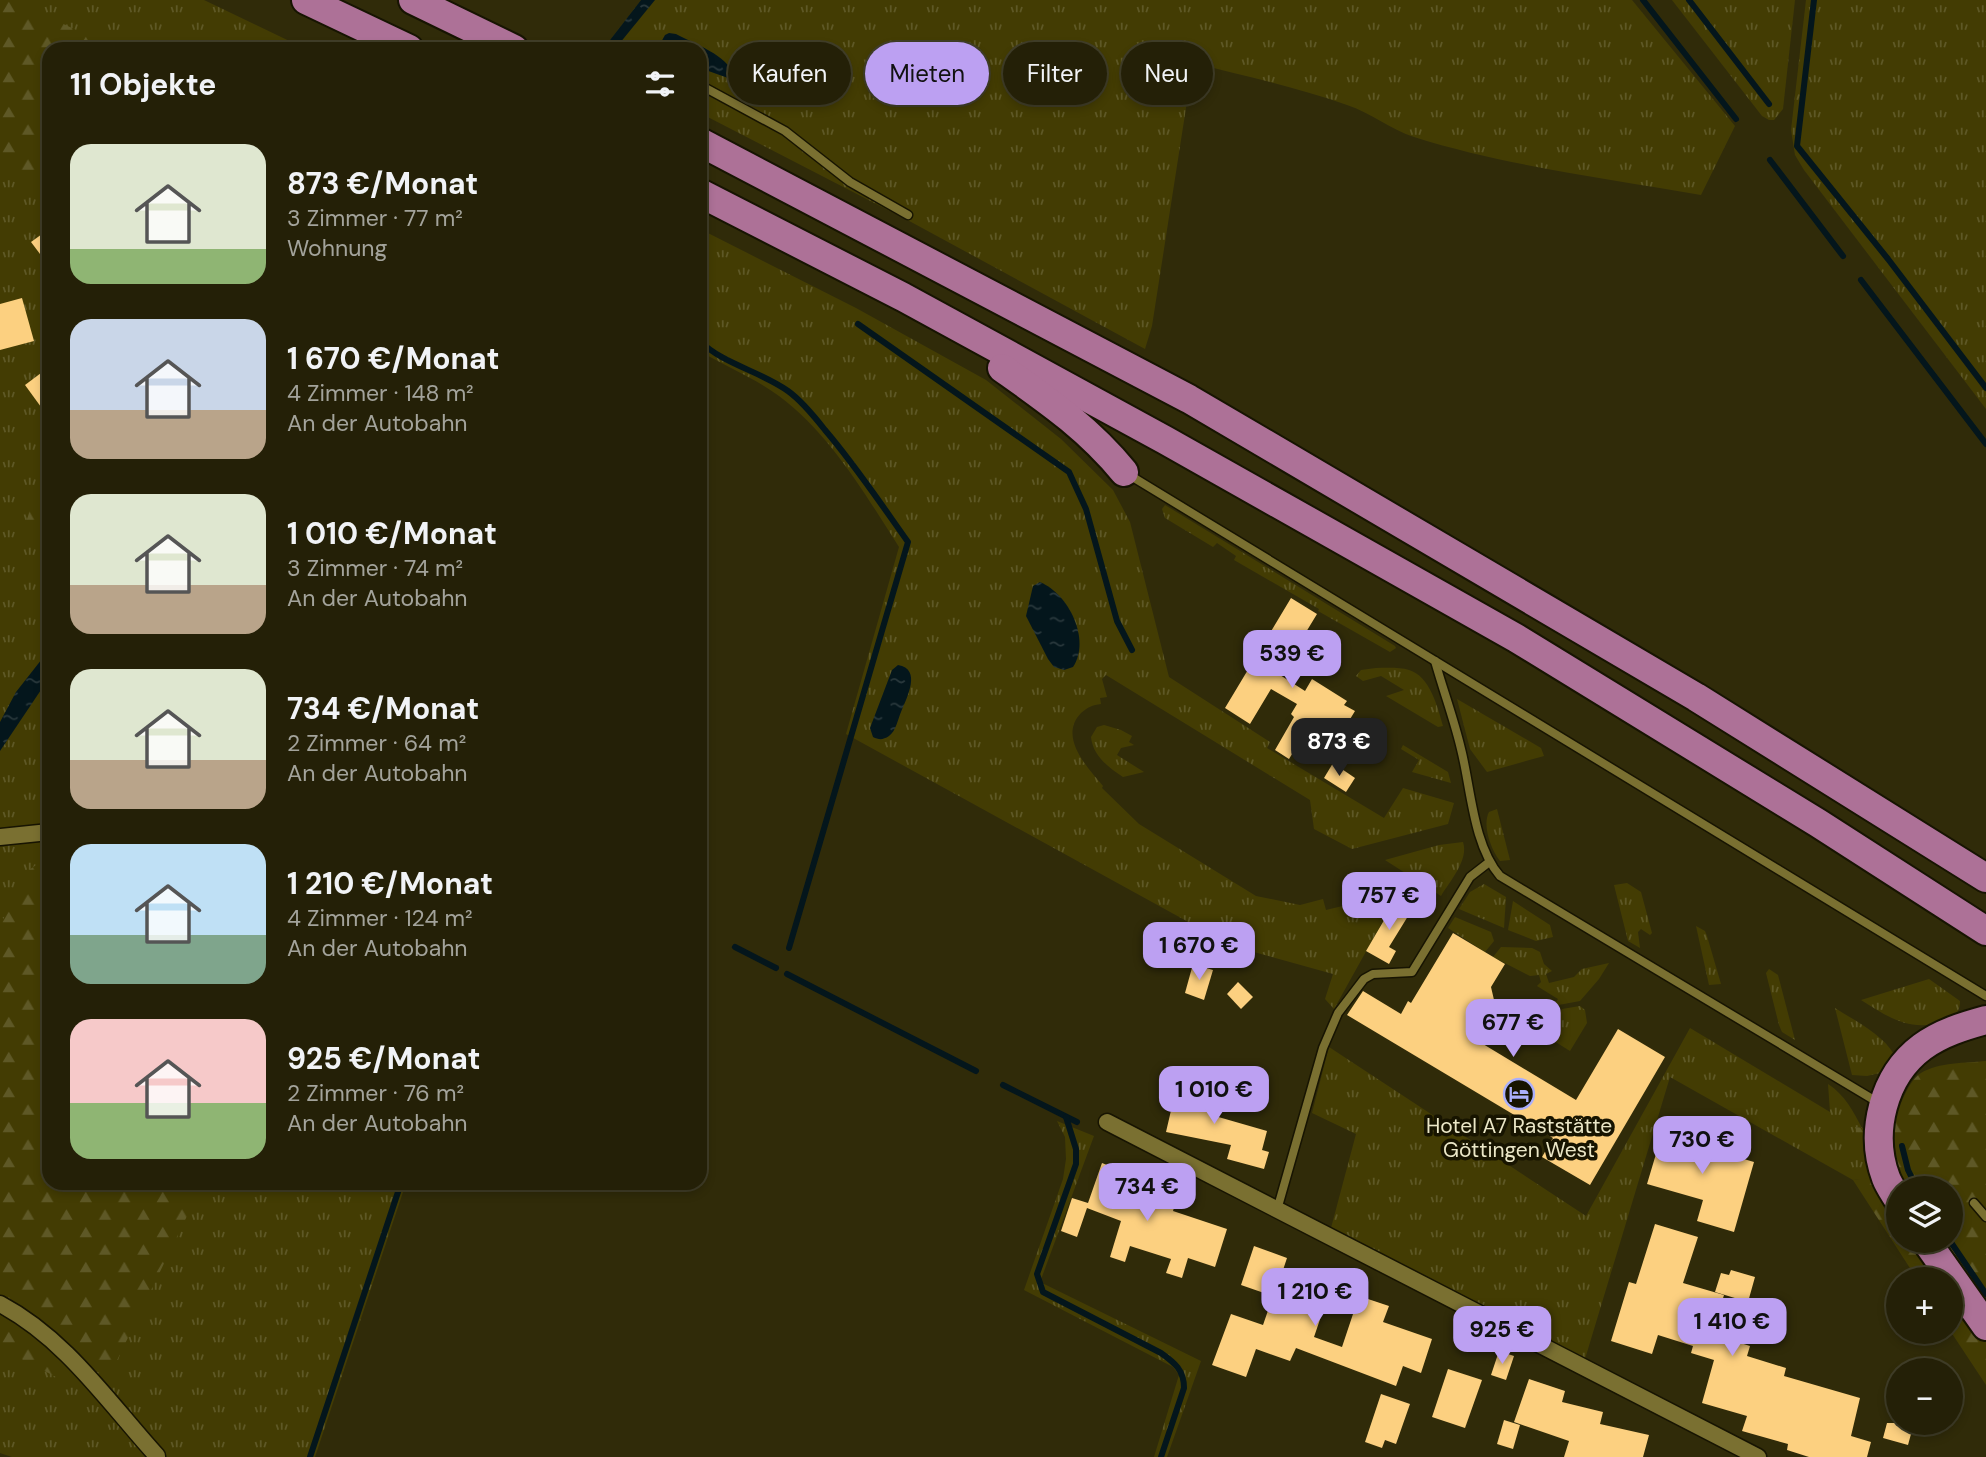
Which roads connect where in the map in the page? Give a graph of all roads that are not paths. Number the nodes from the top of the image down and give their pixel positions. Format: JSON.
{"nodes":[{"id":1,"x":306,"y":0,"type":"edge"},
{"id":2,"x":413,"y":0,"type":"edge"},
{"id":3,"x":394,"y":42,"type":"edge"},
{"id":4,"x":500,"y":42,"type":"edge"},
{"id":5,"x":707,"y":89,"type":"edge"},
{"id":6,"x":707,"y":146,"type":"edge"},
{"id":7,"x":707,"y":197,"type":"edge"},
{"id":8,"x":908,"y":215,"type":"dead end"},
{"id":9,"x":903,"y":297,"type":"junction"},
{"id":10,"x":1124,"y":472,"type":"joint"},
{"id":11,"x":1435,"y":661,"type":"junction"},
{"id":12,"x":42,"y":833,"type":"edge"},
{"id":13,"x":0,"y":837,"type":"edge"},
{"id":14,"x":1488,"y":863,"type":"junction"},
{"id":15,"x":1986,"y":878,"type":"edge"},
{"id":16,"x":1986,"y":930,"type":"edge"},
{"id":17,"x":1986,"y":996,"type":"edge"},
{"id":18,"x":1986,"y":1020,"type":"edge"},
{"id":19,"x":1883,"y":1105,"type":"junction"},
{"id":20,"x":1107,"y":1122,"type":"dead end"},
{"id":21,"x":1886,"y":1178,"type":"edge"},
{"id":22,"x":1974,"y":1203,"type":"dead end"},
{"id":23,"x":1277,"y":1210,"type":"junction"},
{"id":24,"x":1986,"y":1217,"type":"edge"},
{"id":25,"x":1934,"y":1253,"type":"edge"},
{"id":26,"x":0,"y":1304,"type":"edge"},
{"id":27,"x":1986,"y":1326,"type":"edge"},
{"id":28,"x":158,"y":1456,"type":"edge"},
{"id":29,"x":1758,"y":1457,"type":"edge"}],
"edges":[{"from":1,"to":3,"type":"highway"},
{"from":2,"to":4,"type":"highway"},
{"from":5,"to":8,"type":"lane"},
{"from":6,"to":15,"type":"highway"},
{"from":7,"to":9,"type":"highway"},
{"from":9,"to":10,"type":"highway"},
{"from":9,"to":16,"type":"highway"},
{"from":10,"to":11,"type":"lane"},
{"from":11,"to":14,"type":"lane"},
{"from":11,"to":17,"type":"lane"},
{"from":12,"to":13,"type":"street"},
{"from":14,"to":19,"type":"lane"},
{"from":14,"to":23,"type":"lane"},
{"from":18,"to":19,"type":"highway"},
{"from":19,"to":21,"type":"highway"},
{"from":20,"to":23,"type":"street"},
{"from":22,"to":24,"type":"lane"},
{"from":23,"to":29,"type":"street"},
{"from":25,"to":27,"type":"highway"},
{"from":26,"to":28,"type":"street"}]}
